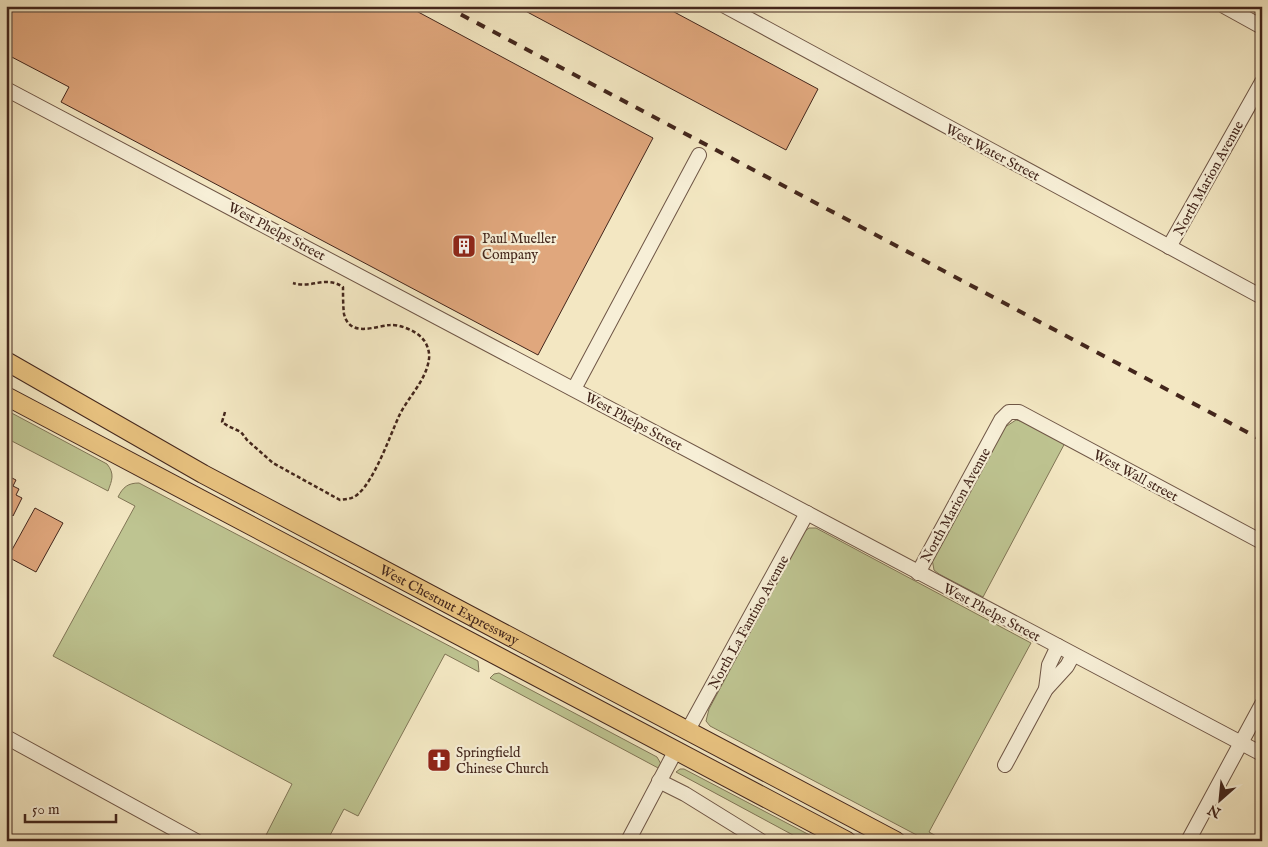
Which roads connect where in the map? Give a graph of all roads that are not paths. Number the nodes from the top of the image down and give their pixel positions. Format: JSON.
{"nodes":[{"id":1,"x":725,"y":6,"type":"edge"},
{"id":2,"x":1224,"y":6,"type":"edge"},
{"id":3,"x":1262,"y":27,"type":"edge"},
{"id":4,"x":1262,"y":82,"type":"edge"},
{"id":5,"x":6,"y":89,"type":"edge"},
{"id":6,"x":699,"y":155,"type":"dead end"},
{"id":7,"x":1169,"y":247,"type":"junction"},
{"id":8,"x":1262,"y":297,"type":"edge"},
{"id":9,"x":6,"y":361,"type":"edge"},
{"id":10,"x":574,"y":389,"type":"junction"},
{"id":11,"x":6,"y":396,"type":"edge"},
{"id":12,"x":1009,"y":412,"type":"joint"},
{"id":13,"x":807,"y":513,"type":"junction"},
{"id":14,"x":1262,"y":542,"type":"edge"},
{"id":15,"x":918,"y":573,"type":"junction"},
{"id":16,"x":1058,"y":646,"type":"junction"},
{"id":17,"x":1072,"y":655,"type":"junction"},
{"id":18,"x":1046,"y":689,"type":"junction"},
{"id":19,"x":1262,"y":704,"type":"edge"},
{"id":20,"x":688,"y":730,"type":"junction"},
{"id":21,"x":6,"y":737,"type":"edge"},
{"id":22,"x":1241,"y":743,"type":"junction"},
{"id":23,"x":676,"y":750,"type":"junction"},
{"id":24,"x":1262,"y":754,"type":"edge"},
{"id":25,"x":1005,"y":765,"type":"dead end"},
{"id":26,"x":659,"y":782,"type":"junction"},
{"id":27,"x":196,"y":841,"type":"edge"},
{"id":28,"x":628,"y":841,"type":"edge"},
{"id":29,"x":761,"y":841,"type":"edge"},
{"id":30,"x":847,"y":841,"type":"edge"},
{"id":31,"x":896,"y":841,"type":"edge"},
{"id":32,"x":1188,"y":841,"type":"edge"}],
"edges":[{"from":1,"to":7,"type":"street","name":"West Water Street"},
{"from":2,"to":3,"type":"street"},
{"from":4,"to":7,"type":"street","name":"North Marion Avenue"},
{"from":5,"to":10,"type":"street","name":"West Phelps Street"},
{"from":6,"to":10,"type":"street"},
{"from":7,"to":8,"type":"street","name":"West Water Street"},
{"from":9,"to":20,"type":"main road","name":"West Chestnut Expressway"},
{"from":10,"to":13,"type":"street","name":"West Phelps Street"},
{"from":11,"to":23,"type":"main road","name":"West Chestnut Expressway"},
{"from":12,"to":14,"type":"street","name":"West Wall street"},
{"from":12,"to":15,"type":"street","name":"North Marion Avenue"},
{"from":13,"to":15,"type":"street","name":"West Phelps Street"},
{"from":13,"to":20,"type":"street","name":"North La Fantino Avenue"},
{"from":15,"to":16,"type":"street","name":"West Phelps Street"},
{"from":16,"to":17,"type":"street","name":"West Phelps Street"},
{"from":16,"to":18,"type":"street"},
{"from":17,"to":18,"type":"street"},
{"from":17,"to":22,"type":"street","name":"West Phelps Street"},
{"from":18,"to":25,"type":"street"},
{"from":19,"to":22,"type":"street"},
{"from":20,"to":31,"type":"main road","name":"West Chestnut Expressway"},
{"from":21,"to":27,"type":"street"},
{"from":22,"to":24,"type":"street","name":"West Phelps Street"},
{"from":22,"to":32,"type":"street"},
{"from":23,"to":26,"type":"street"},
{"from":23,"to":30,"type":"main road","name":"West Chestnut Expressway"},
{"from":26,"to":28,"type":"street"},
{"from":26,"to":29,"type":"street"}]}
